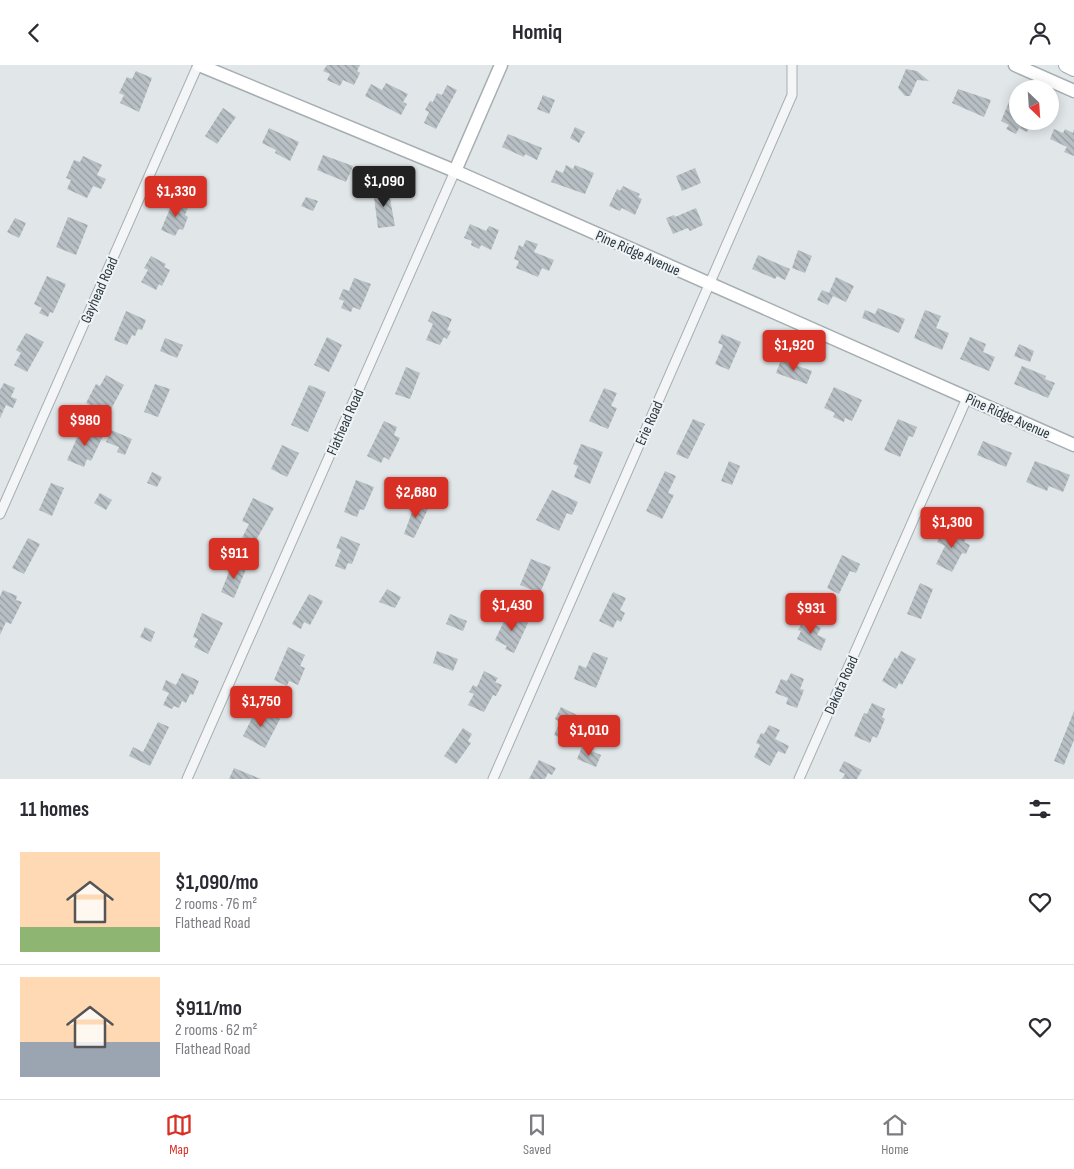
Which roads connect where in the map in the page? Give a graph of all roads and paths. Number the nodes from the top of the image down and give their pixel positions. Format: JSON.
{"nodes":[{"id":1,"x":199,"y":65,"type":"edge"},
{"id":2,"x":502,"y":65,"type":"edge"},
{"id":3,"x":792,"y":65,"type":"edge"},
{"id":4,"x":1016,"y":65,"type":"edge"},
{"id":5,"x":1066,"y":65,"type":"edge"},
{"id":6,"x":1074,"y":69,"type":"edge"},
{"id":7,"x":1074,"y":91,"type":"edge"},
{"id":8,"x":455,"y":171,"type":"junction"},
{"id":9,"x":709,"y":285,"type":"junction"},
{"id":10,"x":967,"y":398,"type":"junction"},
{"id":11,"x":1074,"y":445,"type":"edge"},
{"id":12,"x":0,"y":514,"type":"edge"},
{"id":13,"x":188,"y":779,"type":"edge"},
{"id":14,"x":493,"y":779,"type":"edge"},
{"id":15,"x":799,"y":779,"type":"edge"}],
"edges":[{"from":1,"to":8,"type":"street","name":"Pine Ridge Avenue"},
{"from":1,"to":12,"type":"street","name":"Gayhead Road"},
{"from":2,"to":8,"type":"street","name":"Flathead Road"},
{"from":3,"to":9,"type":"street","name":"Erie Road"},
{"from":4,"to":7,"type":"street"},
{"from":5,"to":6,"type":"main road"},
{"from":8,"to":9,"type":"street","name":"Pine Ridge Avenue"},
{"from":8,"to":13,"type":"street","name":"Flathead Road"},
{"from":9,"to":10,"type":"street","name":"Pine Ridge Avenue"},
{"from":9,"to":14,"type":"street","name":"Erie Road"},
{"from":10,"to":11,"type":"street","name":"Pine Ridge Avenue"},
{"from":10,"to":15,"type":"street","name":"Dakota Road"}]}
